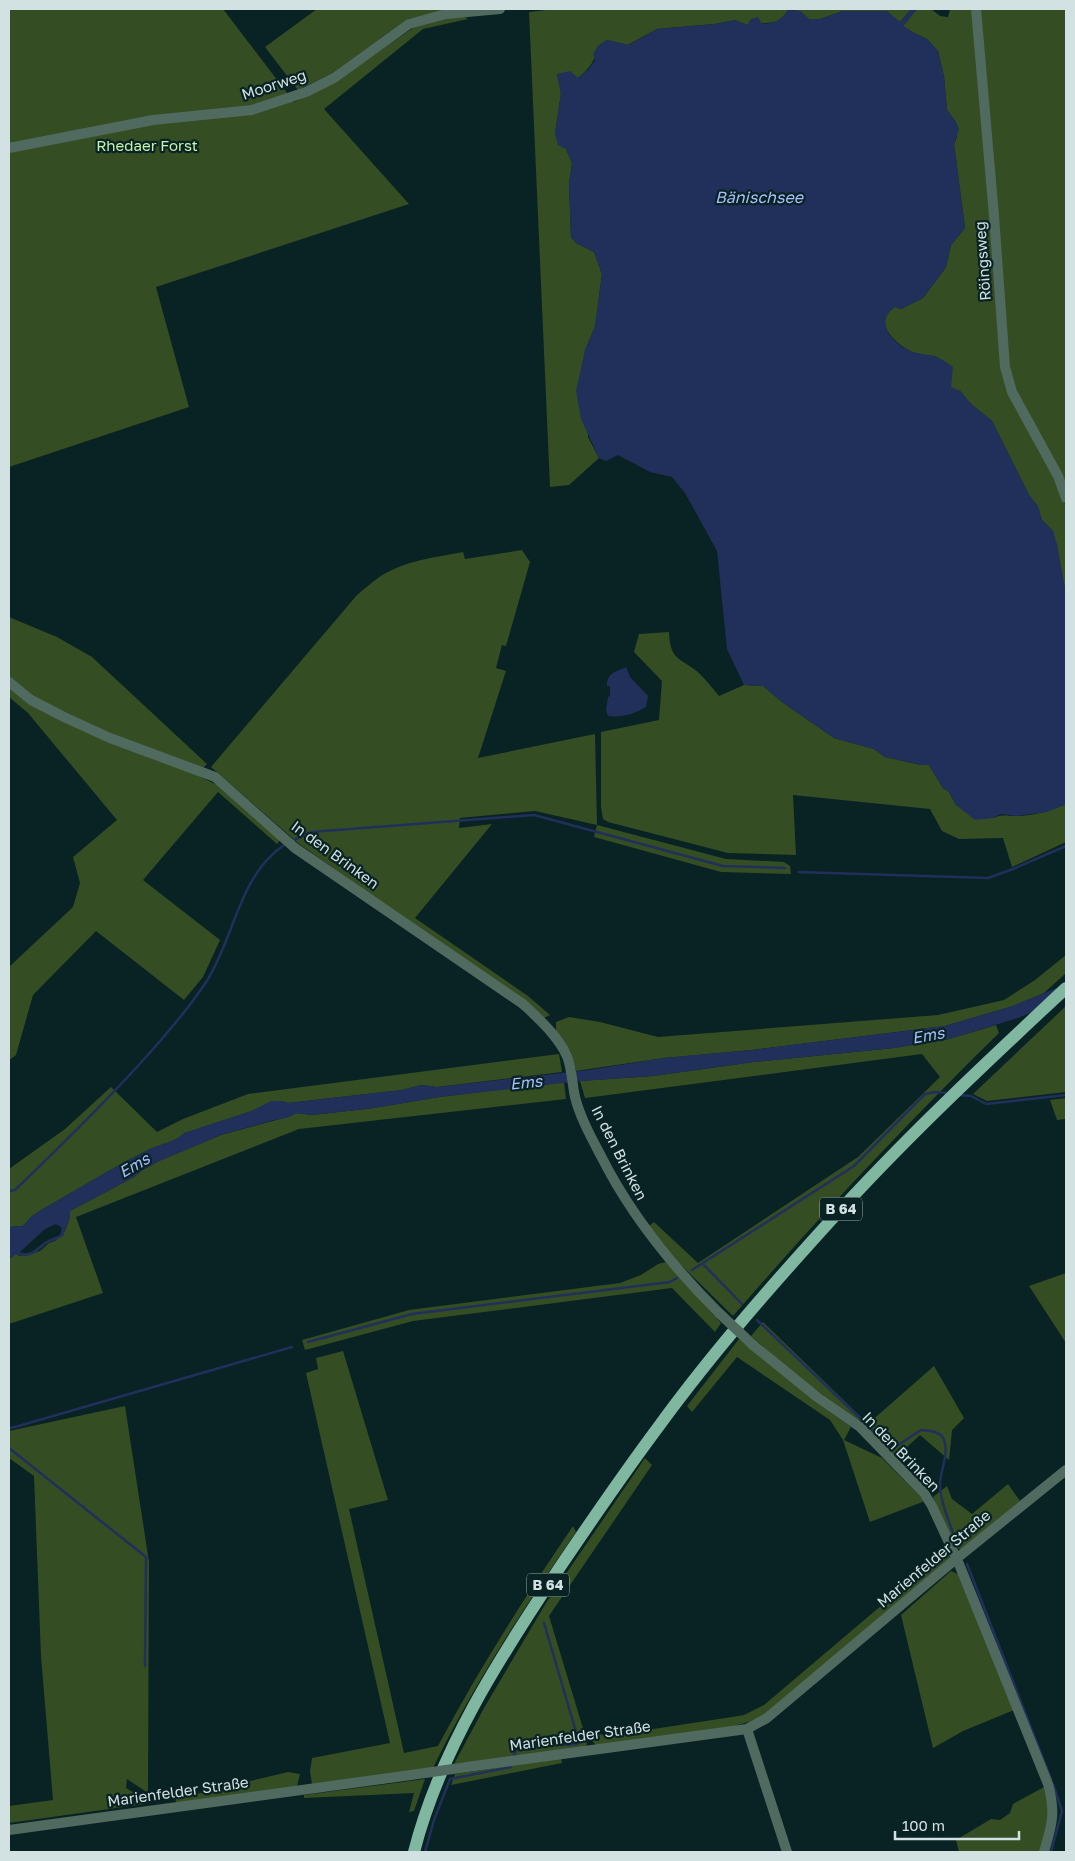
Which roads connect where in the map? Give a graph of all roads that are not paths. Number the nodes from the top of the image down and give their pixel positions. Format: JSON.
{"nodes":[{"id":1,"x":500,"y":9,"type":"edge"},
{"id":2,"x":976,"y":9,"type":"edge"},
{"id":3,"x":9,"y":148,"type":"edge"},
{"id":4,"x":1066,"y":498,"type":"edge"},
{"id":5,"x":9,"y":682,"type":"edge"},
{"id":6,"x":1066,"y":988,"type":"edge"},
{"id":7,"x":1066,"y":1470,"type":"edge"},
{"id":8,"x":956,"y":1559,"type":"junction"},
{"id":9,"x":747,"y":1729,"type":"junction"},
{"id":10,"x":9,"y":1830,"type":"edge"},
{"id":11,"x":414,"y":1852,"type":"edge"},
{"id":12,"x":787,"y":1852,"type":"edge"},
{"id":13,"x":1044,"y":1852,"type":"edge"}],
"edges":[{"from":1,"to":3,"type":"street","name":"Moorweg"},
{"from":2,"to":4,"type":"street","name":"Röingsweg"},
{"from":5,"to":8,"type":"street","name":"In den Brinken","bridge":true},
{"from":6,"to":11,"type":"main road","number":"B 64"},
{"from":7,"to":8,"type":"street","name":"Marienfelder Straße"},
{"from":8,"to":9,"type":"street","name":"Marienfelder Straße"},
{"from":8,"to":13,"type":"street","name":"In den Brinken"},
{"from":9,"to":10,"type":"street","name":"Marienfelder Straße","bridge":true},
{"from":9,"to":12,"type":"street"}]}
